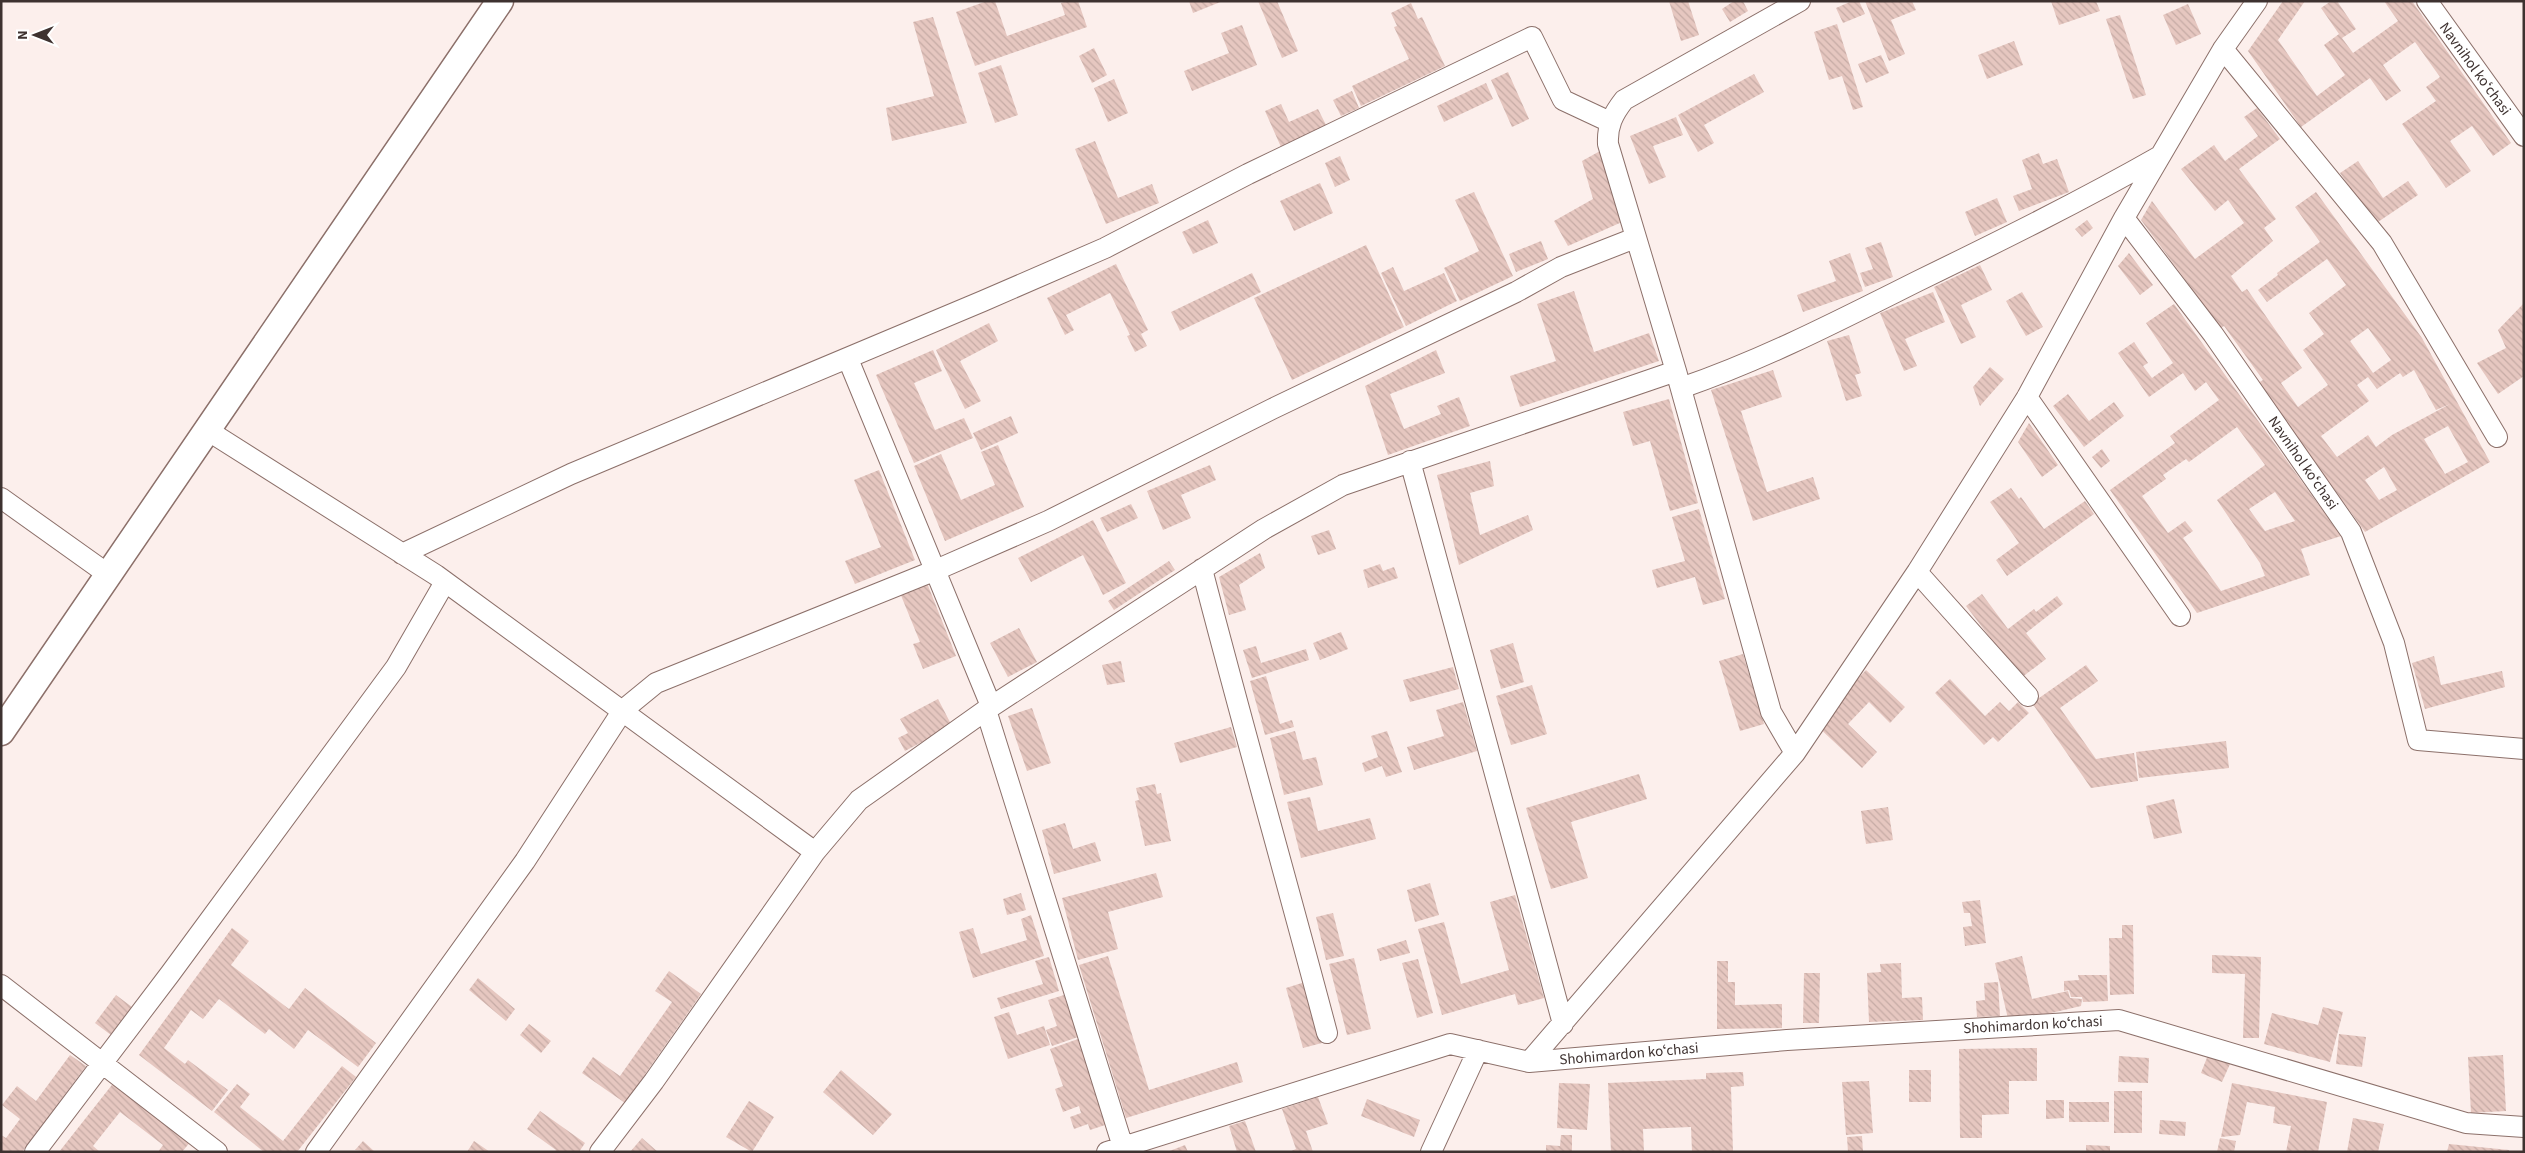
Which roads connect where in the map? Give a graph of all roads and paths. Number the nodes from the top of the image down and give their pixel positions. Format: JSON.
{"nodes":[{"id":1,"x":500,"y":1,"type":"edge"},
{"id":2,"x":1800,"y":1,"type":"edge"},
{"id":3,"x":2257,"y":1,"type":"edge"},
{"id":4,"x":2427,"y":1,"type":"edge"},
{"id":5,"x":2223,"y":49,"type":"junction"},
{"id":6,"x":1610,"y":122,"type":"junction"},
{"id":7,"x":2524,"y":136,"type":"edge"},
{"id":8,"x":2160,"y":156,"type":"junction"},
{"id":9,"x":2124,"y":218,"type":"junction"},
{"id":10,"x":1635,"y":238,"type":"junction"},
{"id":11,"x":848,"y":359,"type":"junction"},
{"id":12,"x":1679,"y":380,"type":"junction"},
{"id":13,"x":2027,"y":397,"type":"junction"},
{"id":14,"x":207,"y":430,"type":"junction"},
{"id":15,"x":2497,"y":437,"type":"dead end"},
{"id":16,"x":1410,"y":461,"type":"junction"},
{"id":17,"x":1,"y":498,"type":"edge"},
{"id":18,"x":402,"y":554,"type":"junction"},
{"id":19,"x":1202,"y":569,"type":"junction"},
{"id":20,"x":936,"y":570,"type":"junction"},
{"id":21,"x":1917,"y":572,"type":"junction"},
{"id":22,"x":109,"y":575,"type":"junction"},
{"id":23,"x":446,"y":582,"type":"junction"},
{"id":24,"x":2180,"y":616,"type":"dead end"},
{"id":25,"x":2028,"y":696,"type":"dead end"},
{"id":26,"x":989,"y":708,"type":"junction"},
{"id":27,"x":623,"y":710,"type":"junction"},
{"id":28,"x":1,"y":732,"type":"edge"},
{"id":29,"x":2524,"y":749,"type":"edge"},
{"id":30,"x":1795,"y":753,"type":"junction"},
{"id":31,"x":816,"y":852,"type":"junction"},
{"id":32,"x":1,"y":985,"type":"edge"},
{"id":33,"x":1563,"y":1024,"type":"junction"},
{"id":34,"x":1327,"y":1032,"type":"dead end"},
{"id":35,"x":1478,"y":1050,"type":"junction"},
{"id":36,"x":1529,"y":1062,"type":"junction"},
{"id":37,"x":103,"y":1063,"type":"junction"},
{"id":38,"x":2524,"y":1127,"type":"edge"},
{"id":39,"x":1115,"y":1149,"type":"edge"},
{"id":40,"x":35,"y":1152,"type":"edge"},
{"id":41,"x":217,"y":1152,"type":"edge"},
{"id":42,"x":316,"y":1152,"type":"edge"},
{"id":43,"x":600,"y":1152,"type":"edge"},
{"id":44,"x":1432,"y":1152,"type":"edge"}],
"edges":[{"from":1,"to":14,"type":"main road"},
{"from":2,"to":6,"type":"street"},
{"from":3,"to":5,"type":"street"},
{"from":4,"to":7,"type":"street","name":"Navnihol koʻchasi"},
{"from":5,"to":8,"type":"street"},
{"from":5,"to":15,"type":"street"},
{"from":6,"to":10,"type":"street"},
{"from":6,"to":11,"type":"street"},
{"from":8,"to":9,"type":"street"},
{"from":8,"to":12,"type":"street"},
{"from":9,"to":13,"type":"street"},
{"from":9,"to":29,"type":"street","name":"Navnihol koʻchasi"},
{"from":10,"to":12,"type":"street"},
{"from":10,"to":20,"type":"street"},
{"from":11,"to":18,"type":"street"},
{"from":11,"to":20,"type":"street"},
{"from":12,"to":16,"type":"street"},
{"from":12,"to":30,"type":"street"},
{"from":13,"to":21,"type":"street"},
{"from":13,"to":24,"type":"street"},
{"from":14,"to":18,"type":"street"},
{"from":14,"to":22,"type":"main road"},
{"from":16,"to":19,"type":"street"},
{"from":16,"to":33,"type":"street"},
{"from":17,"to":22,"type":"street"},
{"from":18,"to":23,"type":"street"},
{"from":19,"to":26,"type":"street"},
{"from":19,"to":34,"type":"street"},
{"from":20,"to":26,"type":"street"},
{"from":20,"to":27,"type":"street"},
{"from":21,"to":25,"type":"street"},
{"from":21,"to":30,"type":"street"},
{"from":22,"to":28,"type":"main road"},
{"from":23,"to":27,"type":"street"},
{"from":23,"to":37,"type":"street"},
{"from":26,"to":31,"type":"street"},
{"from":26,"to":39,"type":"street"},
{"from":27,"to":31,"type":"street"},
{"from":27,"to":42,"type":"street"},
{"from":30,"to":33,"type":"street"},
{"from":31,"to":43,"type":"street"},
{"from":32,"to":37,"type":"street"},
{"from":33,"to":36,"type":"street"},
{"from":35,"to":36,"type":"street","name":"Shohimardon koʻchasi"},
{"from":35,"to":39,"type":"street","name":"Shohimardon koʻchasi"},
{"from":35,"to":44,"type":"street"},
{"from":36,"to":38,"type":"street","name":"Shohimardon koʻchasi"},
{"from":37,"to":40,"type":"street"},
{"from":37,"to":41,"type":"street"}]}
